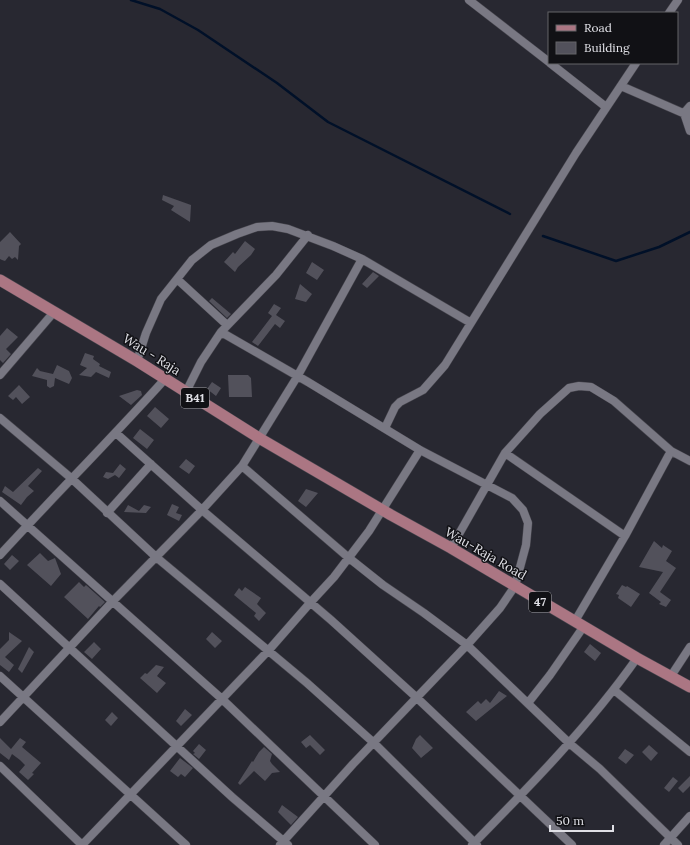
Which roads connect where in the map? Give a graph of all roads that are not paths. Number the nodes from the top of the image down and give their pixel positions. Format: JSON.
{"nodes":[{"id":1,"x":469,"y":0,"type":"edge"},
{"id":2,"x":678,"y":0,"type":"edge"},
{"id":3,"x":670,"y":12,"type":"edge"},
{"id":4,"x":548,"y":61,"type":"edge"},
{"id":5,"x":551,"y":64,"type":"edge"},
{"id":6,"x":635,"y":64,"type":"edge"},
{"id":7,"x":621,"y":86,"type":"junction"},
{"id":8,"x":690,"y":106,"type":"edge"},
{"id":9,"x":606,"y":107,"type":"junction"},
{"id":10,"x":687,"y":114,"type":"edge"},
{"id":11,"x":690,"y":131,"type":"edge"},
{"id":12,"x":308,"y":235,"type":"junction"},
{"id":13,"x":362,"y":259,"type":"junction"},
{"id":14,"x":177,"y":279,"type":"junction"},
{"id":15,"x":0,"y":280,"type":"edge"},
{"id":16,"x":54,"y":312,"type":"junction"},
{"id":17,"x":471,"y":322,"type":"junction"},
{"id":18,"x":227,"y":325,"type":"junction"},
{"id":19,"x":221,"y":332,"type":"junction"},
{"id":20,"x":136,"y":361,"type":"junction"},
{"id":21,"x":0,"y":375,"type":"edge"},
{"id":22,"x":297,"y":377,"type":"junction"},
{"id":23,"x":165,"y":379,"type":"junction"},
{"id":24,"x":186,"y":392,"type":"junction"},
{"id":25,"x":0,"y":418,"type":"edge"},
{"id":26,"x":385,"y":428,"type":"junction"},
{"id":27,"x":116,"y":433,"type":"junction"},
{"id":28,"x":259,"y":438,"type":"junction"},
{"id":29,"x":420,"y":450,"type":"junction"},
{"id":30,"x":671,"y":451,"type":"junction"},
{"id":31,"x":505,"y":453,"type":"junction"},
{"id":32,"x":690,"y":461,"type":"edge"},
{"id":33,"x":151,"y":464,"type":"junction"},
{"id":34,"x":242,"y":466,"type":"junction"},
{"id":35,"x":71,"y":478,"type":"junction"},
{"id":36,"x":488,"y":484,"type":"junction"},
{"id":37,"x":0,"y":501,"type":"edge"},
{"id":38,"x":202,"y":510,"type":"junction"},
{"id":39,"x":387,"y":512,"type":"junction"},
{"id":40,"x":107,"y":513,"type":"junction"},
{"id":41,"x":28,"y":525,"type":"junction"},
{"id":42,"x":625,"y":536,"type":"junction"},
{"id":43,"x":450,"y":548,"type":"junction"},
{"id":44,"x":0,"y":556,"type":"edge"},
{"id":45,"x":156,"y":557,"type":"junction"},
{"id":46,"x":349,"y":558,"type":"junction"},
{"id":47,"x":0,"y":584,"type":"edge"},
{"id":48,"x":515,"y":586,"type":"junction"},
{"id":49,"x":113,"y":601,"type":"junction"},
{"id":50,"x":310,"y":602,"type":"junction"},
{"id":51,"x":579,"y":624,"type":"junction"},
{"id":52,"x":467,"y":645,"type":"junction"},
{"id":53,"x":69,"y":647,"type":"junction"},
{"id":54,"x":690,"y":647,"type":"edge"},
{"id":55,"x":268,"y":651,"type":"junction"},
{"id":56,"x":637,"y":658,"type":"junction"},
{"id":57,"x":0,"y":676,"type":"edge"},
{"id":58,"x":671,"y":676,"type":"junction"},
{"id":59,"x":690,"y":687,"type":"edge"},
{"id":60,"x":614,"y":690,"type":"junction"},
{"id":61,"x":23,"y":697,"type":"junction"},
{"id":62,"x":416,"y":697,"type":"junction"},
{"id":63,"x":222,"y":699,"type":"junction"},
{"id":64,"x":528,"y":703,"type":"junction"},
{"id":65,"x":0,"y":722,"type":"edge"},
{"id":66,"x":374,"y":743,"type":"junction"},
{"id":67,"x":569,"y":743,"type":"junction"},
{"id":68,"x":177,"y":746,"type":"junction"},
{"id":69,"x":690,"y":752,"type":"edge"},
{"id":70,"x":0,"y":766,"type":"edge"},
{"id":71,"x":131,"y":795,"type":"junction"},
{"id":72,"x":519,"y":795,"type":"junction"},
{"id":73,"x":324,"y":796,"type":"junction"},
{"id":74,"x":690,"y":816,"type":"edge"},
{"id":75,"x":671,"y":838,"type":"junction"},
{"id":76,"x":284,"y":844,"type":"edge"},
{"id":77,"x":474,"y":844,"type":"edge"},
{"id":78,"x":82,"y":845,"type":"edge"},
{"id":79,"x":186,"y":845,"type":"edge"},
{"id":80,"x":375,"y":845,"type":"edge"},
{"id":81,"x":572,"y":845,"type":"edge"},
{"id":82,"x":664,"y":845,"type":"edge"},
{"id":83,"x":678,"y":845,"type":"edge"}],
"edges":[{"from":1,"to":4,"type":"street"},
{"from":2,"to":3,"type":"street"},
{"from":5,"to":9,"type":"street"},
{"from":6,"to":7,"type":"street"},
{"from":7,"to":9,"type":"street"},
{"from":7,"to":10,"type":"street"},
{"from":8,"to":10,"type":"street"},
{"from":9,"to":17,"type":"street"},
{"from":10,"to":11,"type":"street"},
{"from":12,"to":13,"type":"street"},
{"from":12,"to":14,"type":"street"},
{"from":12,"to":18,"type":"street"},
{"from":13,"to":17,"type":"street"},
{"from":13,"to":22,"type":"street"},
{"from":14,"to":18,"type":"street"},
{"from":14,"to":20,"type":"street"},
{"from":15,"to":16,"type":"main road","name":"Wau - Raja","number":"B41"},
{"from":16,"to":20,"type":"main road","name":"Wau - Raja","number":"B41"},
{"from":16,"to":21,"type":"street"},
{"from":17,"to":26,"type":"street"},
{"from":18,"to":19,"type":"street"},
{"from":19,"to":22,"type":"street"},
{"from":19,"to":24,"type":"street"},
{"from":20,"to":23,"type":"main road","name":"Wau - Raja","number":"B41"},
{"from":22,"to":26,"type":"street"},
{"from":22,"to":28,"type":"street"},
{"from":23,"to":24,"type":"main road","name":"Wau - Raja","number":"B41"},
{"from":23,"to":27,"type":"street"},
{"from":24,"to":28,"type":"main road","name":"Wau - Raja","number":"B41"},
{"from":25,"to":35,"type":"street"},
{"from":26,"to":29,"type":"street"},
{"from":27,"to":33,"type":"street"},
{"from":27,"to":35,"type":"street"},
{"from":28,"to":34,"type":"street"},
{"from":28,"to":39,"type":"main road","name":"Wau - Raja","number":"B41"},
{"from":29,"to":36,"type":"street"},
{"from":29,"to":39,"type":"street"},
{"from":30,"to":31,"type":"street"},
{"from":30,"to":32,"type":"street"},
{"from":30,"to":42,"type":"street"},
{"from":31,"to":36,"type":"street"},
{"from":31,"to":42,"type":"street"},
{"from":33,"to":38,"type":"street"},
{"from":33,"to":40,"type":"street"},
{"from":34,"to":38,"type":"street"},
{"from":34,"to":46,"type":"street"},
{"from":35,"to":40,"type":"street"},
{"from":35,"to":41,"type":"street"},
{"from":36,"to":43,"type":"street"},
{"from":36,"to":48,"type":"street"},
{"from":37,"to":41,"type":"street"},
{"from":38,"to":45,"type":"street"},
{"from":38,"to":50,"type":"street"},
{"from":39,"to":43,"type":"main road","name":"Wau-Raja Road","number":"47"},
{"from":39,"to":46,"type":"street"},
{"from":40,"to":45,"type":"street"},
{"from":41,"to":44,"type":"street"},
{"from":41,"to":49,"type":"street"},
{"from":42,"to":51,"type":"street"},
{"from":43,"to":48,"type":"main road","name":"Wau-Raja Road","number":"47"},
{"from":45,"to":49,"type":"street"},
{"from":45,"to":55,"type":"street"},
{"from":46,"to":50,"type":"street"},
{"from":46,"to":52,"type":"street"},
{"from":47,"to":53,"type":"street"},
{"from":48,"to":51,"type":"main road","name":"Wau-Raja Road","number":"47"},
{"from":48,"to":52,"type":"street"},
{"from":49,"to":53,"type":"street"},
{"from":49,"to":63,"type":"street"},
{"from":50,"to":55,"type":"street"},
{"from":50,"to":62,"type":"street"},
{"from":51,"to":56,"type":"main road","name":"Wau-Raja Road","number":"47"},
{"from":51,"to":64,"type":"street"},
{"from":52,"to":62,"type":"street"},
{"from":52,"to":64,"type":"street"},
{"from":53,"to":61,"type":"street"},
{"from":53,"to":68,"type":"street"},
{"from":54,"to":58,"type":"street"},
{"from":55,"to":63,"type":"street"},
{"from":55,"to":66,"type":"street"},
{"from":56,"to":58,"type":"main road","name":"Wau-Raja Road","number":"47"},
{"from":56,"to":60,"type":"street"},
{"from":57,"to":61,"type":"street"},
{"from":58,"to":59,"type":"main road","name":"Wau-Raja Road","number":"47"},
{"from":60,"to":67,"type":"street"},
{"from":60,"to":69,"type":"street"},
{"from":61,"to":65,"type":"street"},
{"from":61,"to":71,"type":"street"},
{"from":62,"to":66,"type":"street"},
{"from":62,"to":72,"type":"street"},
{"from":63,"to":68,"type":"street"},
{"from":63,"to":73,"type":"street"},
{"from":64,"to":67,"type":"street"},
{"from":66,"to":73,"type":"street"},
{"from":66,"to":77,"type":"street"},
{"from":67,"to":72,"type":"street"},
{"from":67,"to":75,"type":"street"},
{"from":68,"to":71,"type":"street"},
{"from":68,"to":76,"type":"street"},
{"from":70,"to":78,"type":"street"},
{"from":71,"to":78,"type":"street"},
{"from":71,"to":79,"type":"street"},
{"from":72,"to":77,"type":"street"},
{"from":72,"to":81,"type":"street"},
{"from":73,"to":76,"type":"street"},
{"from":73,"to":80,"type":"street"},
{"from":74,"to":75,"type":"street"},
{"from":75,"to":82,"type":"street"},
{"from":75,"to":83,"type":"street"}]}
